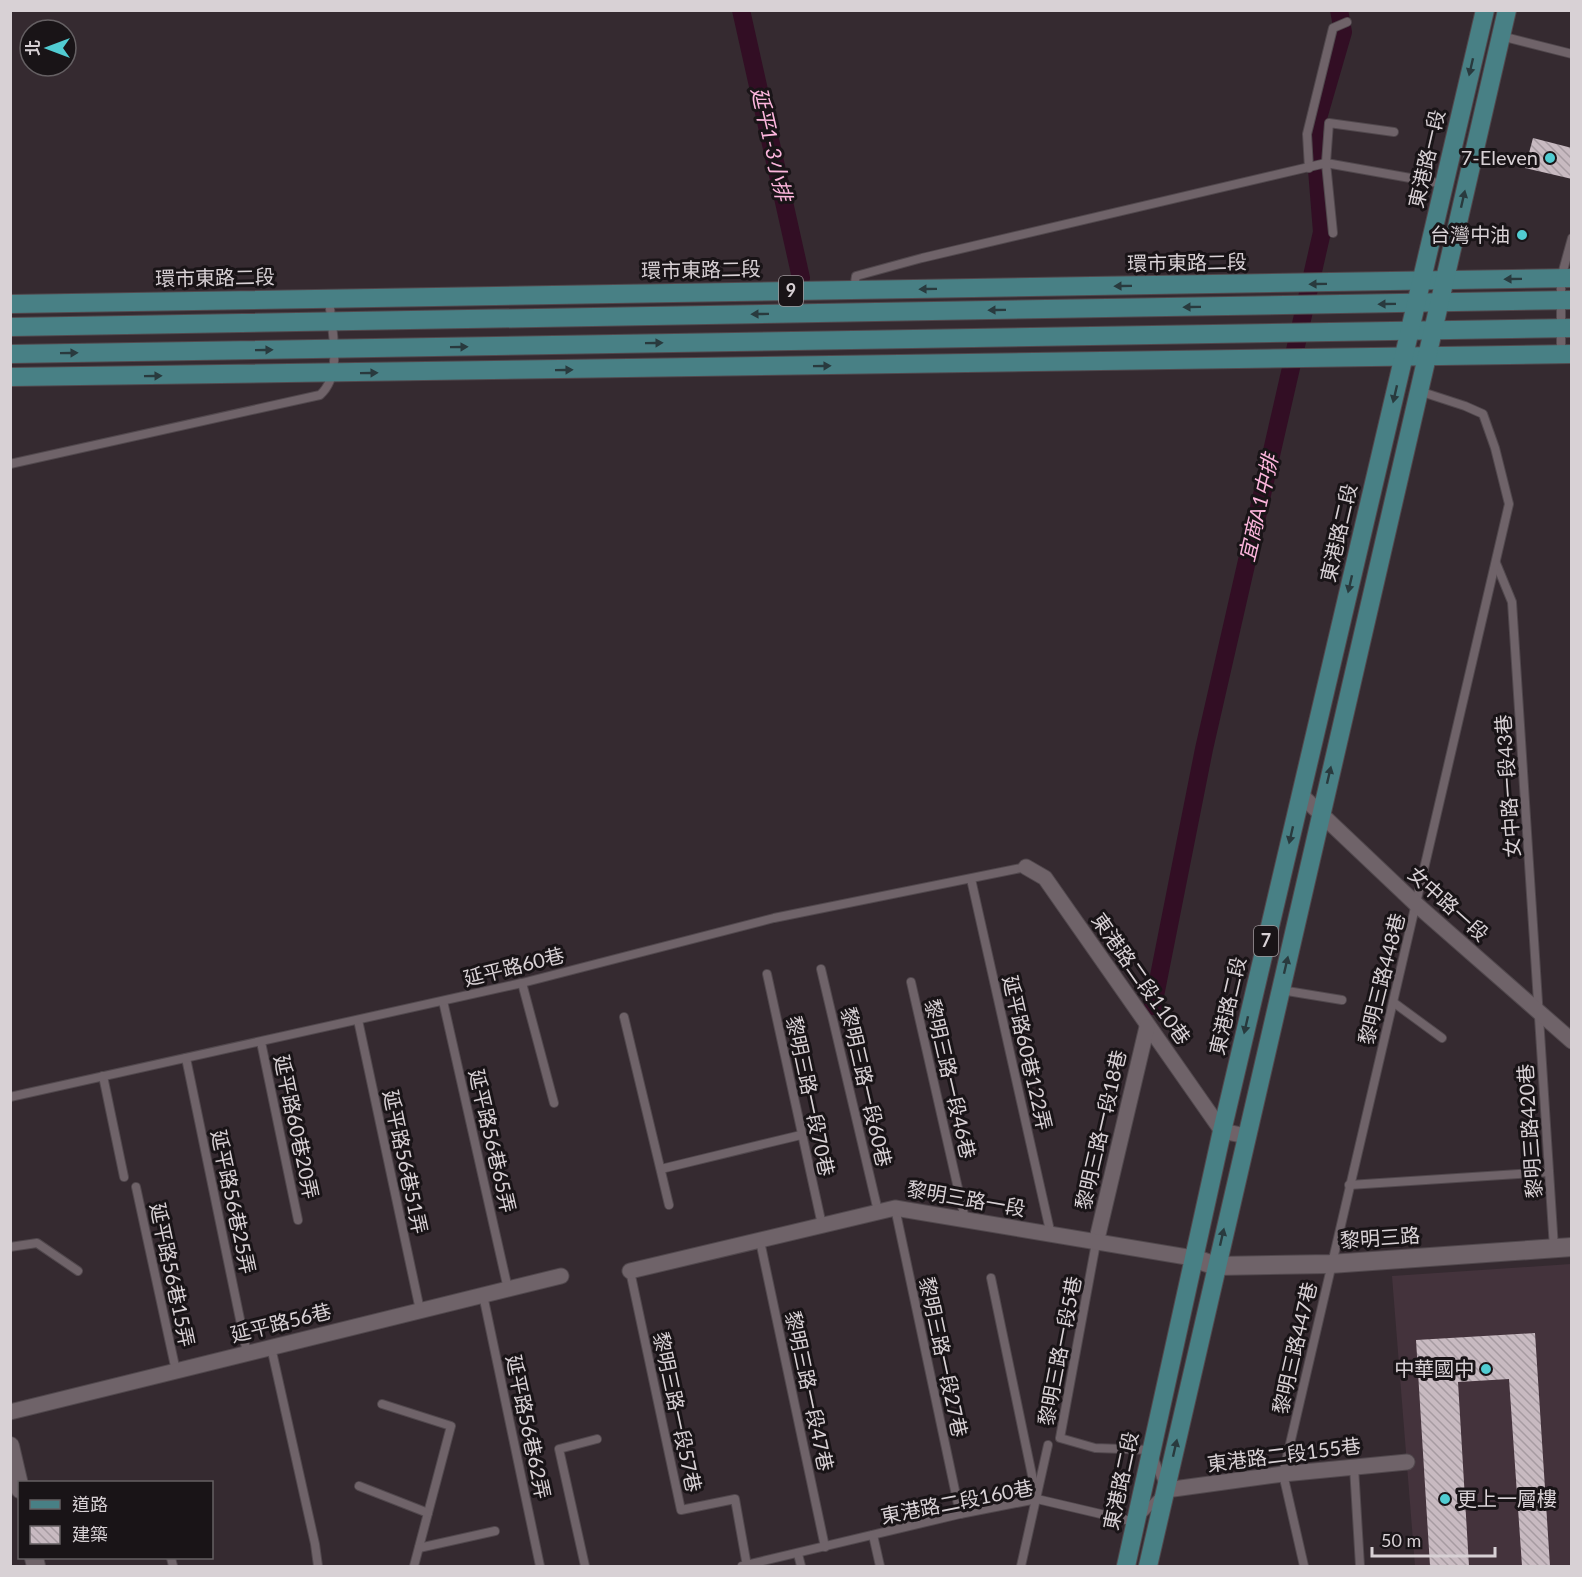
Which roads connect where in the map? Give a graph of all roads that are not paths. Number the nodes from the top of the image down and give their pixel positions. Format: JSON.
{"nodes":[{"id":1,"x":1485,"y":10,"type":"edge"},
{"id":2,"x":1507,"y":10,"type":"edge"},
{"id":3,"x":1347,"y":22,"type":"dead end"},
{"id":4,"x":1501,"y":36,"type":"junction"},
{"id":5,"x":1572,"y":54,"type":"edge"},
{"id":6,"x":1394,"y":132,"type":"dead end"},
{"id":7,"x":1326,"y":163,"type":"junction"},
{"id":8,"x":1309,"y":168,"type":"junction"},
{"id":9,"x":1444,"y":184,"type":"junction"},
{"id":10,"x":1333,"y":233,"type":"dead end"},
{"id":11,"x":1572,"y":238,"type":"edge"},
{"id":12,"x":1566,"y":278,"type":"edge"},
{"id":13,"x":1443,"y":281,"type":"junction"},
{"id":14,"x":1421,"y":282,"type":"junction"},
{"id":15,"x":854,"y":290,"type":"junction"},
{"id":16,"x":328,"y":299,"type":"junction"},
{"id":17,"x":1566,"y":301,"type":"edge"},
{"id":18,"x":10,"y":304,"type":"edge"},
{"id":19,"x":854,"y":313,"type":"junction"},
{"id":20,"x":1412,"y":317,"type":"junction"},
{"id":21,"x":1435,"y":317,"type":"junction"},
{"id":22,"x":330,"y":321,"type":"junction"},
{"id":23,"x":10,"y":327,"type":"edge"},
{"id":24,"x":1566,"y":328,"type":"edge"},
{"id":25,"x":855,"y":340,"type":"junction"},
{"id":26,"x":333,"y":349,"type":"junction"},
{"id":27,"x":10,"y":354,"type":"edge"},
{"id":28,"x":1566,"y":354,"type":"edge"},
{"id":29,"x":1426,"y":356,"type":"junction"},
{"id":30,"x":1403,"y":357,"type":"junction"},
{"id":31,"x":855,"y":366,"type":"junction"},
{"id":32,"x":332,"y":374,"type":"junction"},
{"id":33,"x":10,"y":377,"type":"edge"},
{"id":34,"x":1418,"y":390,"type":"junction"},
{"id":35,"x":10,"y":464,"type":"edge"},
{"id":36,"x":1496,"y":561,"type":"junction"},
{"id":37,"x":1301,"y":795,"type":"junction"},
{"id":38,"x":1320,"y":815,"type":"junction"},
{"id":39,"x":1026,"y":867,"type":"joint"},
{"id":40,"x":972,"y":879,"type":"junction"},
{"id":41,"x":1417,"y":905,"type":"junction"},
{"id":42,"x":821,"y":969,"type":"dead end"},
{"id":43,"x":766,"y":974,"type":"dead end"},
{"id":44,"x":911,"y":982,"type":"dead end"},
{"id":45,"x":522,"y":983,"type":"junction"},
{"id":46,"x":1280,"y":990,"type":"junction"},
{"id":47,"x":1342,"y":1000,"type":"dead end"},
{"id":48,"x":443,"y":1001,"type":"junction"},
{"id":49,"x":1393,"y":1002,"type":"junction"},
{"id":50,"x":1538,"y":1012,"type":"junction"},
{"id":51,"x":624,"y":1017,"type":"dead end"},
{"id":52,"x":358,"y":1020,"type":"junction"},
{"id":53,"x":1147,"y":1027,"type":"junction"},
{"id":54,"x":1442,"y":1038,"type":"dead end"},
{"id":55,"x":1572,"y":1041,"type":"edge"},
{"id":56,"x":261,"y":1042,"type":"junction"},
{"id":57,"x":186,"y":1058,"type":"junction"},
{"id":58,"x":103,"y":1076,"type":"junction"},
{"id":59,"x":10,"y":1097,"type":"edge"},
{"id":60,"x":554,"y":1103,"type":"dead end"},
{"id":61,"x":1222,"y":1131,"type":"junction"},
{"id":62,"x":801,"y":1135,"type":"junction"},
{"id":63,"x":1246,"y":1136,"type":"junction"},
{"id":64,"x":661,"y":1169,"type":"junction"},
{"id":65,"x":1549,"y":1172,"type":"junction"},
{"id":66,"x":124,"y":1177,"type":"dead end"},
{"id":67,"x":1349,"y":1185,"type":"junction"},
{"id":68,"x":136,"y":1186,"type":"dead end"},
{"id":69,"x":669,"y":1205,"type":"dead end"},
{"id":70,"x":895,"y":1208,"type":"junction"},
{"id":71,"x":878,"y":1211,"type":"junction"},
{"id":72,"x":965,"y":1219,"type":"junction"},
{"id":73,"x":298,"y":1220,"type":"dead end"},
{"id":74,"x":822,"y":1225,"type":"junction"},
{"id":75,"x":1051,"y":1235,"type":"junction"},
{"id":76,"x":760,"y":1241,"type":"junction"},
{"id":77,"x":1096,"y":1244,"type":"junction"},
{"id":78,"x":10,"y":1247,"type":"edge"},
{"id":79,"x":1563,"y":1247,"type":"edge"},
{"id":80,"x":1192,"y":1258,"type":"junction"},
{"id":81,"x":1330,"y":1264,"type":"junction"},
{"id":82,"x":1216,"y":1266,"type":"junction"},
{"id":83,"x":78,"y":1271,"type":"dead end"},
{"id":84,"x":630,"y":1271,"type":"joint"},
{"id":85,"x":561,"y":1276,"type":"dead end"},
{"id":86,"x":991,"y":1278,"type":"dead end"},
{"id":87,"x":508,"y":1289,"type":"junction"},
{"id":88,"x":483,"y":1295,"type":"junction"},
{"id":89,"x":420,"y":1310,"type":"junction"},
{"id":90,"x":271,"y":1347,"type":"junction"},
{"id":91,"x":247,"y":1353,"type":"junction"},
{"id":92,"x":176,"y":1371,"type":"junction"},
{"id":93,"x":382,"y":1404,"type":"dead end"},
{"id":94,"x":10,"y":1412,"type":"edge"},
{"id":95,"x":597,"y":1439,"type":"dead end"},
{"id":96,"x":1048,"y":1445,"type":"dead end"},
{"id":97,"x":10,"y":1446,"type":"edge"},
{"id":98,"x":1151,"y":1450,"type":"junction"},
{"id":99,"x":1407,"y":1462,"type":"dead end"},
{"id":100,"x":1354,"y":1467,"type":"junction"},
{"id":101,"x":1283,"y":1474,"type":"junction"},
{"id":102,"x":18,"y":1481,"type":"edge"},
{"id":103,"x":359,"y":1486,"type":"dead end"},
{"id":104,"x":1166,"y":1490,"type":"junction"},
{"id":105,"x":1037,"y":1499,"type":"junction"},
{"id":106,"x":428,"y":1513,"type":"junction"},
{"id":107,"x":960,"y":1514,"type":"junction"},
{"id":108,"x":1135,"y":1522,"type":"junction"},
{"id":109,"x":495,"y":1531,"type":"dead end"},
{"id":110,"x":873,"y":1535,"type":"junction"},
{"id":111,"x":825,"y":1547,"type":"junction"},
{"id":112,"x":419,"y":1548,"type":"junction"},
{"id":113,"x":798,"y":1554,"type":"junction"},
{"id":114,"x":318,"y":1566,"type":"edge"},
{"id":115,"x":414,"y":1566,"type":"edge"},
{"id":116,"x":540,"y":1566,"type":"edge"},
{"id":117,"x":585,"y":1566,"type":"edge"},
{"id":118,"x":745,"y":1566,"type":"edge"},
{"id":119,"x":801,"y":1566,"type":"edge"},
{"id":120,"x":880,"y":1566,"type":"edge"},
{"id":121,"x":1021,"y":1566,"type":"edge"},
{"id":122,"x":1126,"y":1566,"type":"edge"},
{"id":123,"x":1148,"y":1566,"type":"edge"},
{"id":124,"x":1304,"y":1566,"type":"edge"},
{"id":125,"x":1360,"y":1566,"type":"edge"}],
"edges":[{"from":1,"to":9,"type":"main road","name":"東港路一段","number":"7","one_way":true},
{"from":2,"to":4,"type":"main road","number":"7"},
{"from":3,"to":8,"type":"lane"},
{"from":4,"to":5,"type":"lane"},
{"from":13,"to":4,"type":"main road","number":"7","one_way":true},
{"from":6,"to":7,"type":"lane"},
{"from":7,"to":8,"type":"lane"},
{"from":7,"to":9,"type":"lane"},
{"from":7,"to":10,"type":"lane"},
{"from":8,"to":15,"type":"lane"},
{"from":9,"to":14,"type":"main road","name":"東港路一段","number":"7"},
{"from":11,"to":12,"type":"lane"},
{"from":12,"to":13,"type":"main road","name":"環市東路二段","number":"9","one_way":true},
{"from":12,"to":17,"type":"lane"},
{"from":13,"to":14,"type":"main road","name":"環市東路二段","number":"9"},
{"from":13,"to":21,"type":"main road","number":"7"},
{"from":14,"to":15,"type":"main road","name":"環市東路二段","number":"9","one_way":true},
{"from":14,"to":20,"type":"main road","name":"東港路一段","number":"7"},
{"from":15,"to":16,"type":"main road","name":"環市東路二段","number":"9"},
{"from":15,"to":19,"type":"main road"},
{"from":16,"to":18,"type":"main road","name":"環市東路二段","number":"9"},
{"from":16,"to":22,"type":"lane"},
{"from":17,"to":21,"type":"main road","number":"9"},
{"from":17,"to":24,"type":"lane"},
{"from":20,"to":19,"type":"main road","number":"9","one_way":true},
{"from":19,"to":22,"type":"main road","number":"9","one_way":true},
{"from":19,"to":25,"type":"main road"},
{"from":20,"to":21,"type":"main road","number":"9"},
{"from":20,"to":21,"type":"main road","number":"9"},
{"from":20,"to":25,"type":"main road","number":"9"},
{"from":20,"to":30,"type":"main road","name":"東港路二段","number":"7"},
{"from":21,"to":24,"type":"main road","number":"9"},
{"from":21,"to":29,"type":"main road","number":"7"},
{"from":22,"to":23,"type":"main road","number":"9"},
{"from":22,"to":26,"type":"lane"},
{"from":24,"to":28,"type":"lane"},
{"from":26,"to":25,"type":"main road","number":"9","one_way":true},
{"from":25,"to":31,"type":"main road"},
{"from":27,"to":26,"type":"main road","number":"9","one_way":true},
{"from":26,"to":32,"type":"lane"},
{"from":28,"to":29,"type":"main road"},
{"from":29,"to":30,"type":"main road"},
{"from":29,"to":34,"type":"main road","number":"7"},
{"from":30,"to":31,"type":"main road"},
{"from":30,"to":37,"type":"main road","name":"東港路二段","number":"7","one_way":true},
{"from":32,"to":31,"type":"main road","one_way":true},
{"from":33,"to":32,"type":"main road","one_way":true},
{"from":32,"to":35,"type":"lane"},
{"from":34,"to":36,"type":"lane","name":"黎明三路448巷"},
{"from":38,"to":34,"type":"main road","number":"7","one_way":true},
{"from":36,"to":41,"type":"lane","name":"黎明三路448巷"},
{"from":36,"to":50,"type":"lane","name":"女中路一段43巷"},
{"from":37,"to":38,"type":"street","name":"女中路一段"},
{"from":37,"to":61,"type":"main road","name":"東港路二段","number":"7","one_way":true},
{"from":38,"to":41,"type":"street","name":"女中路一段"},
{"from":46,"to":38,"type":"main road","number":"7","one_way":true},
{"from":39,"to":40,"type":"lane","name":"延平路60巷"},
{"from":39,"to":53,"type":"street","name":"東港路二段110巷"},
{"from":40,"to":45,"type":"lane","name":"延平路60巷"},
{"from":40,"to":75,"type":"lane","name":"延平路60巷122弄"},
{"from":41,"to":49,"type":"lane","name":"黎明三路448巷"},
{"from":41,"to":50,"type":"street","name":"女中路一段"},
{"from":42,"to":71,"type":"lane","name":"黎明三路一段60巷"},
{"from":43,"to":62,"type":"lane","name":"黎明三路一段70巷"},
{"from":44,"to":72,"type":"lane","name":"黎明三路一段46巷"},
{"from":45,"to":48,"type":"lane","name":"延平路60巷"},
{"from":45,"to":60,"type":"lane"},
{"from":46,"to":47,"type":"lane"},
{"from":46,"to":63,"type":"main road","number":"7"},
{"from":48,"to":52,"type":"lane","name":"延平路60巷"},
{"from":48,"to":87,"type":"lane","name":"延平路56巷65弄"},
{"from":49,"to":54,"type":"lane"},
{"from":49,"to":67,"type":"lane","name":"黎明三路448巷"},
{"from":50,"to":55,"type":"street","name":"女中路一段"},
{"from":50,"to":65,"type":"lane","name":"黎明三路420巷"},
{"from":51,"to":64,"type":"lane"},
{"from":52,"to":56,"type":"lane","name":"延平路60巷"},
{"from":52,"to":89,"type":"lane","name":"延平路56巷51弄"},
{"from":53,"to":61,"type":"street","name":"東港路二段110巷"},
{"from":53,"to":77,"type":"street","name":"黎明三路一段18巷"},
{"from":56,"to":57,"type":"lane","name":"延平路60巷"},
{"from":56,"to":73,"type":"lane","name":"延平路60巷20弄"},
{"from":57,"to":58,"type":"lane","name":"延平路60巷"},
{"from":57,"to":91,"type":"lane","name":"延平路56巷25弄"},
{"from":58,"to":59,"type":"lane","name":"延平路60巷"},
{"from":58,"to":66,"type":"lane"},
{"from":61,"to":63,"type":"street"},
{"from":61,"to":80,"type":"main road","name":"東港路二段","number":"7"},
{"from":62,"to":64,"type":"lane"},
{"from":62,"to":74,"type":"lane","name":"黎明三路一段70巷"},
{"from":82,"to":63,"type":"main road","number":"7","one_way":true},
{"from":64,"to":69,"type":"lane"},
{"from":65,"to":67,"type":"lane"},
{"from":65,"to":79,"type":"lane","name":"黎明三路420巷"},
{"from":67,"to":81,"type":"lane","name":"黎明三路448巷"},
{"from":68,"to":92,"type":"lane","name":"延平路56巷15弄"},
{"from":70,"to":71,"type":"street","name":"黎明三路一段"},
{"from":70,"to":72,"type":"street","name":"黎明三路一段"},
{"from":70,"to":107,"type":"lane","name":"黎明三路一段27巷"},
{"from":71,"to":74,"type":"street","name":"黎明三路一段"},
{"from":72,"to":75,"type":"street","name":"黎明三路一段"},
{"from":74,"to":76,"type":"street","name":"黎明三路一段"},
{"from":75,"to":77,"type":"street","name":"黎明三路一段"},
{"from":76,"to":84,"type":"street","name":"黎明三路一段"},
{"from":76,"to":111,"type":"lane","name":"黎明三路一段47巷"},
{"from":77,"to":80,"type":"street","name":"黎明三路一段"},
{"from":77,"to":98,"type":"lane","name":"黎明三路一段5巷"},
{"from":78,"to":83,"type":"lane"},
{"from":79,"to":81,"type":"street","name":"黎明三路"},
{"from":80,"to":82,"type":"street","name":"黎明三路"},
{"from":80,"to":98,"type":"main road","name":"東港路二段","number":"7"},
{"from":81,"to":82,"type":"street","name":"黎明三路"},
{"from":81,"to":101,"type":"lane","name":"黎明三路447巷"},
{"from":104,"to":82,"type":"main road","number":"7","one_way":true},
{"from":84,"to":118,"type":"lane","name":"黎明三路一段57巷"},
{"from":85,"to":87,"type":"street","name":"延平路56巷"},
{"from":86,"to":105,"type":"lane"},
{"from":87,"to":88,"type":"street","name":"延平路56巷"},
{"from":88,"to":89,"type":"street","name":"延平路56巷"},
{"from":88,"to":116,"type":"lane","name":"延平路56巷62弄"},
{"from":89,"to":90,"type":"street","name":"延平路56巷"},
{"from":90,"to":91,"type":"street","name":"延平路56巷"},
{"from":90,"to":114,"type":"lane"},
{"from":91,"to":92,"type":"street","name":"延平路56巷"},
{"from":92,"to":94,"type":"street","name":"延平路56巷"},
{"from":93,"to":106,"type":"lane"},
{"from":95,"to":117,"type":"lane"},
{"from":96,"to":105,"type":"lane"},
{"from":97,"to":102,"type":"street"},
{"from":98,"to":104,"type":"lane"},
{"from":98,"to":108,"type":"main road","name":"東港路二段","number":"7"},
{"from":99,"to":100,"type":"street","name":"東港路二段155巷"},
{"from":100,"to":101,"type":"street","name":"東港路二段155巷"},
{"from":100,"to":125,"type":"lane"},
{"from":101,"to":104,"type":"street","name":"東港路二段155巷"},
{"from":101,"to":124,"type":"lane"},
{"from":103,"to":106,"type":"lane"},
{"from":104,"to":108,"type":"lane"},
{"from":104,"to":123,"type":"main road","number":"7"},
{"from":105,"to":107,"type":"lane","name":"東港路二段160巷"},
{"from":105,"to":108,"type":"lane","name":"東港路二段160巷"},
{"from":105,"to":121,"type":"lane"},
{"from":106,"to":112,"type":"lane"},
{"from":107,"to":110,"type":"lane","name":"東港路二段160巷"},
{"from":108,"to":122,"type":"main road","name":"東港路二段","number":"7"},
{"from":109,"to":112,"type":"lane"},
{"from":110,"to":111,"type":"lane","name":"東港路二段160巷"},
{"from":110,"to":120,"type":"lane"},
{"from":111,"to":113,"type":"lane","name":"東港路二段160巷"},
{"from":112,"to":115,"type":"lane"},
{"from":113,"to":118,"type":"lane","name":"東港路二段160巷"},
{"from":113,"to":119,"type":"lane"}]}
